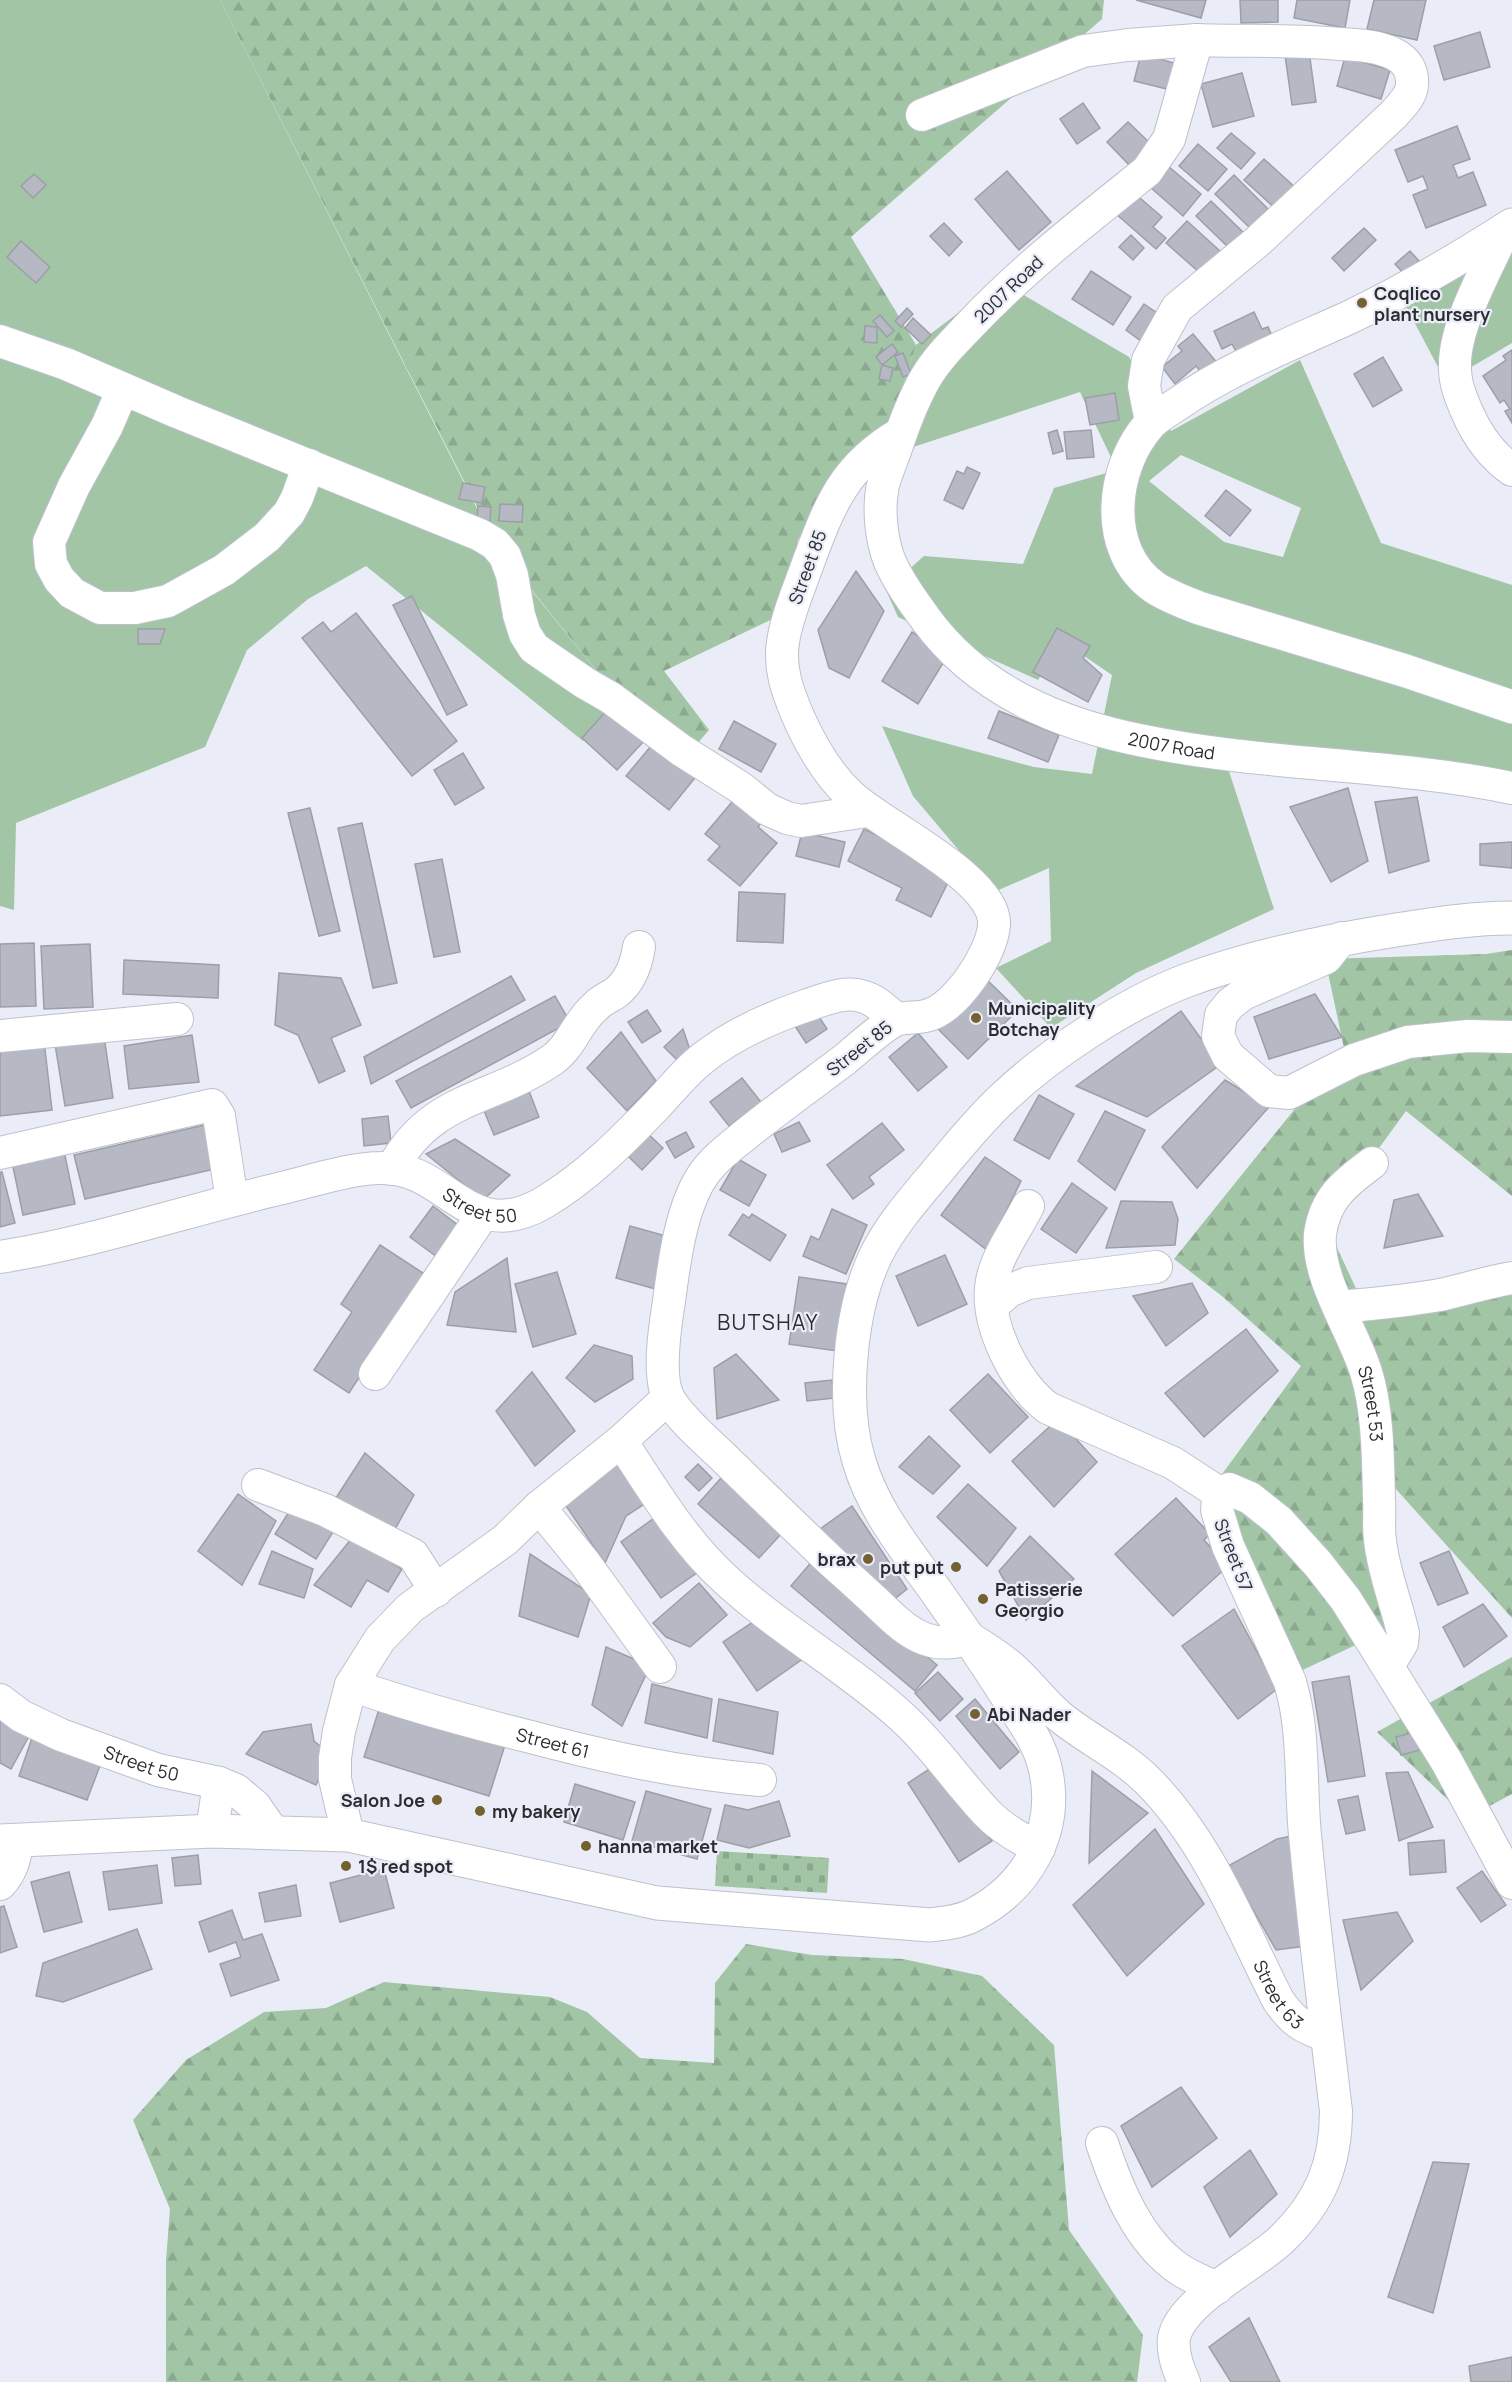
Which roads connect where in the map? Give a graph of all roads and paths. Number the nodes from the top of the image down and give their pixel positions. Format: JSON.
{"nodes":[{"id":1,"x":1197,"y":40,"type":"junction"},
{"id":2,"x":922,"y":115,"type":"dead end"},
{"id":3,"x":1509,"y":227,"type":"edge"},
{"id":4,"x":0,"y":341,"type":"edge"},
{"id":5,"x":123,"y":389,"type":"junction"},
{"id":6,"x":1151,"y":422,"type":"junction"},
{"id":7,"x":901,"y":433,"type":"junction"},
{"id":8,"x":309,"y":465,"type":"junction"},
{"id":9,"x":1512,"y":470,"type":"edge"},
{"id":10,"x":1512,"y":707,"type":"edge"},
{"id":11,"x":1512,"y":788,"type":"edge"},
{"id":12,"x":867,"y":811,"type":"junction"},
{"id":13,"x":1512,"y":918,"type":"edge"},
{"id":14,"x":1342,"y":938,"type":"junction"},
{"id":15,"x":639,"y":947,"type":"dead end"},
{"id":16,"x":177,"y":1019,"type":"dead end"},
{"id":17,"x":897,"y":1019,"type":"junction"},
{"id":18,"x":0,"y":1036,"type":"edge"},
{"id":19,"x":1512,"y":1037,"type":"edge"},
{"id":20,"x":0,"y":1153,"type":"edge"},
{"id":21,"x":1372,"y":1163,"type":"dead end"},
{"id":22,"x":392,"y":1169,"type":"junction"},
{"id":23,"x":232,"y":1200,"type":"junction"},
{"id":24,"x":1028,"y":1206,"type":"dead end"},
{"id":25,"x":483,"y":1214,"type":"junction"},
{"id":26,"x":0,"y":1257,"type":"edge"},
{"id":27,"x":1156,"y":1267,"type":"dead end"},
{"id":28,"x":1512,"y":1278,"type":"edge"},
{"id":29,"x":992,"y":1306,"type":"junction"},
{"id":30,"x":1339,"y":1307,"type":"junction"},
{"id":31,"x":375,"y":1374,"type":"dead end"},
{"id":32,"x":668,"y":1398,"type":"junction"},
{"id":33,"x":621,"y":1441,"type":"junction"},
{"id":34,"x":258,"y":1485,"type":"dead end"},
{"id":35,"x":1219,"y":1493,"type":"junction"},
{"id":36,"x":539,"y":1507,"type":"junction"},
{"id":37,"x":436,"y":1591,"type":"junction"},
{"id":38,"x":944,"y":1603,"type":"junction"},
{"id":39,"x":922,"y":1638,"type":"junction"},
{"id":40,"x":969,"y":1638,"type":"junction"},
{"id":41,"x":660,"y":1666,"type":"dead end"},
{"id":42,"x":1388,"y":1666,"type":"junction"},
{"id":43,"x":351,"y":1685,"type":"junction"},
{"id":44,"x":0,"y":1700,"type":"edge"},
{"id":45,"x":760,"y":1780,"type":"dead end"},
{"id":46,"x":219,"y":1783,"type":"junction"},
{"id":47,"x":212,"y":1831,"type":"junction"},
{"id":48,"x":273,"y":1832,"type":"junction"},
{"id":49,"x":348,"y":1835,"type":"junction"},
{"id":50,"x":9,"y":1840,"type":"edge"},
{"id":51,"x":1039,"y":1848,"type":"junction"},
{"id":52,"x":1512,"y":1883,"type":"edge"},
{"id":53,"x":0,"y":1884,"type":"edge"},
{"id":54,"x":1327,"y":2036,"type":"junction"},
{"id":55,"x":1102,"y":2143,"type":"dead end"},
{"id":56,"x":1217,"y":2288,"type":"junction"},
{"id":57,"x":1184,"y":2382,"type":"edge"}],
"edges":[{"from":1,"to":2,"type":"street"},
{"from":1,"to":6,"type":"street"},
{"from":1,"to":7,"type":"street","name":"2007 Road"},
{"from":3,"to":6,"type":"main road"},
{"from":3,"to":9,"type":"street"},
{"from":4,"to":5,"type":"street"},
{"from":5,"to":8,"type":"street"},
{"from":5,"to":8,"type":"street"},
{"from":6,"to":10,"type":"main road"},
{"from":7,"to":11,"type":"street","name":"2007 Road"},
{"from":7,"to":12,"type":"street","name":"Street 85"},
{"from":8,"to":12,"type":"street"},
{"from":12,"to":17,"type":"street","name":"Street 85"},
{"from":13,"to":14,"type":"main road"},
{"from":14,"to":19,"type":"street"},
{"from":14,"to":38,"type":"main road"},
{"from":15,"to":22,"type":"street"},
{"from":16,"to":18,"type":"street"},
{"from":17,"to":25,"type":"street","name":"Street 50"},
{"from":17,"to":32,"type":"street","name":"Street 85"},
{"from":20,"to":23,"type":"street"},
{"from":21,"to":30,"type":"street","name":"Street 53"},
{"from":22,"to":23,"type":"street","name":"Street 50"},
{"from":22,"to":25,"type":"street","name":"Street 50"},
{"from":23,"to":26,"type":"street","name":"Street 50"},
{"from":24,"to":29,"type":"street"},
{"from":25,"to":31,"type":"street"},
{"from":27,"to":29,"type":"street"},
{"from":28,"to":30,"type":"street"},
{"from":29,"to":35,"type":"street"},
{"from":30,"to":42,"type":"street","name":"Street 53"},
{"from":32,"to":33,"type":"street"},
{"from":32,"to":39,"type":"street"},
{"from":33,"to":36,"type":"street"},
{"from":33,"to":51,"type":"street"},
{"from":34,"to":37,"type":"street"},
{"from":35,"to":42,"type":"street","name":"Street 57"},
{"from":35,"to":54,"type":"street","name":"Street 57"},
{"from":36,"to":37,"type":"street"},
{"from":36,"to":41,"type":"street"},
{"from":37,"to":43,"type":"street"},
{"from":38,"to":39,"type":"street"},
{"from":38,"to":40,"type":"main road"},
{"from":39,"to":40,"type":"street"},
{"from":40,"to":51,"type":"main road"},
{"from":40,"to":54,"type":"street","name":"Street 63"},
{"from":42,"to":52,"type":"street","name":"Street 57"},
{"from":43,"to":45,"type":"street","name":"Street 61"},
{"from":43,"to":49,"type":"street"},
{"from":44,"to":46,"type":"street","name":"Street 50"},
{"from":46,"to":47,"type":"street"},
{"from":46,"to":48,"type":"street","name":"Street 50"},
{"from":47,"to":48,"type":"main road"},
{"from":47,"to":50,"type":"main road"},
{"from":48,"to":49,"type":"main road"},
{"from":49,"to":51,"type":"main road"},
{"from":50,"to":53,"type":"street"},
{"from":54,"to":56,"type":"street","name":"Street 63"},
{"from":55,"to":56,"type":"street"},
{"from":56,"to":57,"type":"street","name":"Street 63"}]}
